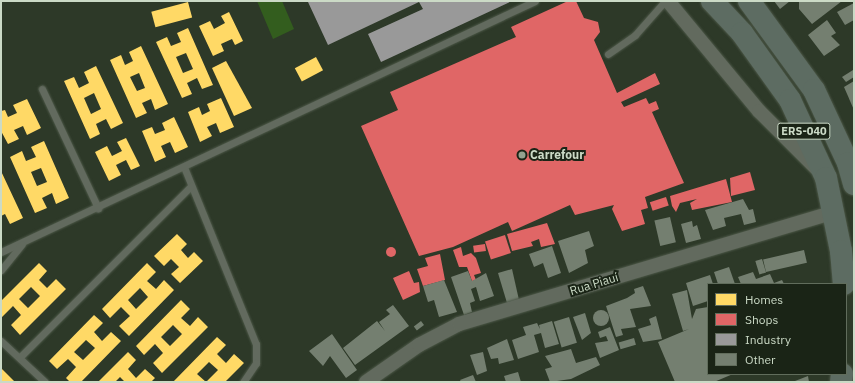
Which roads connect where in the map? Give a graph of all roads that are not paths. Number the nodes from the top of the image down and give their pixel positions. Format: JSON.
{"nodes":[{"id":1,"x":535,"y":1,"type":"edge"},
{"id":2,"x":666,"y":1,"type":"edge"},
{"id":3,"x":712,"y":1,"type":"edge"},
{"id":4,"x":749,"y":1,"type":"edge"},
{"id":5,"x":608,"y":54,"type":"dead end"},
{"id":6,"x":42,"y":88,"type":"dead end"},
{"id":7,"x":184,"y":167,"type":"junction"},
{"id":8,"x":826,"y":178,"type":"junction"},
{"id":9,"x":854,"y":184,"type":"edge"},
{"id":10,"x":191,"y":186,"type":"junction"},
{"id":11,"x":98,"y":208,"type":"junction"},
{"id":12,"x":834,"y":212,"type":"junction"},
{"id":13,"x":24,"y":242,"type":"junction"},
{"id":14,"x":1,"y":252,"type":"edge"},
{"id":15,"x":1,"y":270,"type":"edge"},
{"id":16,"x":844,"y":283,"type":"edge"},
{"id":17,"x":1,"y":341,"type":"edge"},
{"id":18,"x":20,"y":357,"type":"junction"},
{"id":19,"x":45,"y":382,"type":"edge"},
{"id":20,"x":243,"y":382,"type":"edge"},
{"id":21,"x":366,"y":382,"type":"edge"}],
"edges":[{"from":1,"to":7,"type":"lane"},
{"from":2,"to":5,"type":"lane"},
{"from":2,"to":8,"type":"street"},
{"from":3,"to":8,"type":"main road","number":"ERS-040"},
{"from":4,"to":9,"type":"main road","number":"ERS-040"},
{"from":6,"to":11,"type":"lane"},
{"from":7,"to":10,"type":"lane"},
{"from":7,"to":11,"type":"lane"},
{"from":8,"to":12,"type":"main road","number":"ERS-040"},
{"from":10,"to":18,"type":"lane"},
{"from":10,"to":20,"type":"lane"},
{"from":11,"to":13,"type":"lane"},
{"from":12,"to":16,"type":"main road","number":"ERS-040"},
{"from":12,"to":21,"type":"street","name":"Rua Piauí"},
{"from":13,"to":14,"type":"lane"},
{"from":13,"to":15,"type":"lane"},
{"from":17,"to":18,"type":"lane"},
{"from":18,"to":19,"type":"lane"}]}
